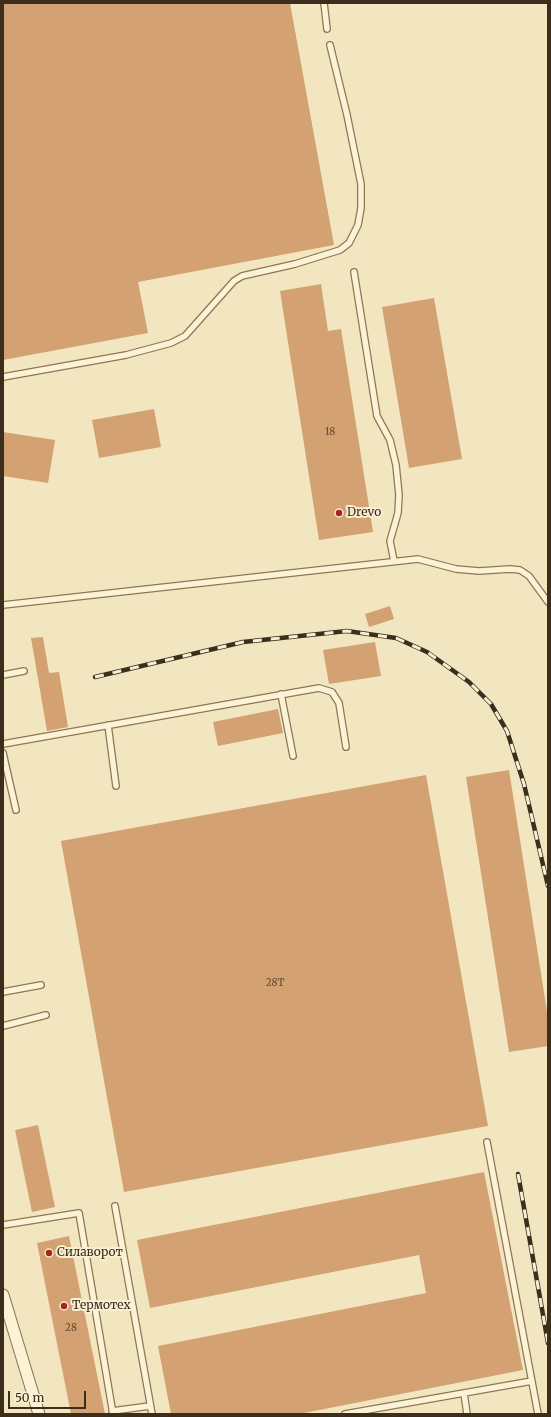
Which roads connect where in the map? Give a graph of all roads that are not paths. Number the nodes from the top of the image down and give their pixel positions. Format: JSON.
{"nodes":[{"id":1,"x":324,"y":3,"type":"edge"},
{"id":2,"x":327,"y":29,"type":"dead end"},
{"id":3,"x":330,"y":45,"type":"dead end"},
{"id":4,"x":354,"y":272,"type":"dead end"},
{"id":5,"x":3,"y":376,"type":"edge"},
{"id":6,"x":394,"y":561,"type":"junction"},
{"id":7,"x":548,"y":602,"type":"edge"},
{"id":8,"x":3,"y":605,"type":"edge"},
{"id":9,"x":24,"y":671,"type":"dead end"},
{"id":10,"x":3,"y":675,"type":"edge"},
{"id":11,"x":282,"y":694,"type":"junction"},
{"id":12,"x":108,"y":725,"type":"junction"},
{"id":13,"x":3,"y":744,"type":"edge"},
{"id":14,"x":346,"y":747,"type":"dead end"},
{"id":15,"x":3,"y":753,"type":"edge"},
{"id":16,"x":293,"y":756,"type":"dead end"},
{"id":17,"x":116,"y":786,"type":"dead end"},
{"id":18,"x":16,"y":810,"type":"dead end"},
{"id":19,"x":41,"y":985,"type":"dead end"},
{"id":20,"x":3,"y":992,"type":"edge"},
{"id":21,"x":46,"y":1016,"type":"dead end"},
{"id":22,"x":3,"y":1026,"type":"edge"},
{"id":23,"x":487,"y":1142,"type":"dead end"},
{"id":24,"x":115,"y":1206,"type":"dead end"},
{"id":25,"x":3,"y":1226,"type":"edge"},
{"id":26,"x":3,"y":1295,"type":"edge"},
{"id":27,"x":532,"y":1381,"type":"junction"},
{"id":28,"x":464,"y":1393,"type":"junction"},
{"id":29,"x":150,"y":1406,"type":"junction"},
{"id":30,"x":113,"y":1413,"type":"edge"},
{"id":31,"x":39,"y":1414,"type":"edge"},
{"id":32,"x":152,"y":1414,"type":"edge"},
{"id":33,"x":345,"y":1414,"type":"edge"},
{"id":34,"x":467,"y":1414,"type":"edge"},
{"id":35,"x":538,"y":1414,"type":"edge"}],
"edges":[{"from":1,"to":2,"type":"lane"},
{"from":3,"to":5,"type":"lane"},
{"from":4,"to":6,"type":"lane"},
{"from":6,"to":7,"type":"lane"},
{"from":6,"to":8,"type":"lane"},
{"from":9,"to":10,"type":"lane"},
{"from":11,"to":12,"type":"lane"},
{"from":11,"to":14,"type":"lane"},
{"from":11,"to":16,"type":"lane"},
{"from":12,"to":13,"type":"lane"},
{"from":12,"to":17,"type":"lane"},
{"from":15,"to":18,"type":"lane"},
{"from":19,"to":20,"type":"lane"},
{"from":21,"to":22,"type":"lane"},
{"from":23,"to":27,"type":"lane"},
{"from":24,"to":29,"type":"lane"},
{"from":25,"to":30,"type":"lane"},
{"from":26,"to":31,"type":"street"},
{"from":27,"to":28,"type":"lane"},
{"from":27,"to":35,"type":"lane"},
{"from":28,"to":33,"type":"lane"},
{"from":28,"to":34,"type":"lane"},
{"from":29,"to":30,"type":"lane"},
{"from":29,"to":32,"type":"lane"}]}
